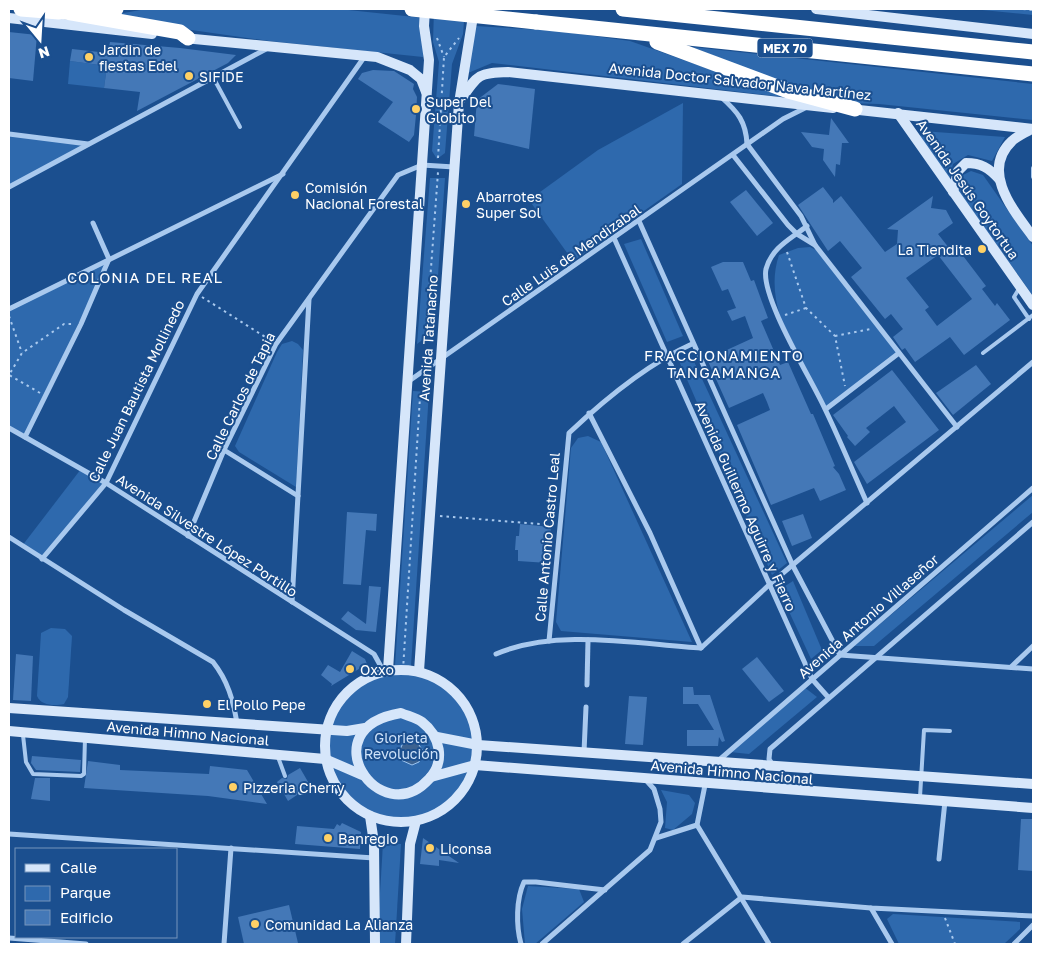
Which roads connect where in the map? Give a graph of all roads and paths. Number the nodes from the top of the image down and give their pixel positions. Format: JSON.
{"nodes":[{"id":1,"x":20,"y":9,"type":"edge"},
{"id":2,"x":49,"y":9,"type":"edge"},
{"id":3,"x":116,"y":9,"type":"edge"},
{"id":4,"x":412,"y":9,"type":"edge"},
{"id":5,"x":425,"y":9,"type":"edge"},
{"id":6,"x":474,"y":9,"type":"edge"},
{"id":7,"x":623,"y":9,"type":"edge"},
{"id":8,"x":816,"y":9,"type":"edge"},
{"id":9,"x":1023,"y":9,"type":"edge"},
{"id":10,"x":1033,"y":10,"type":"edge"},
{"id":11,"x":67,"y":13,"type":"junction"},
{"id":12,"x":9,"y":18,"type":"edge"},
{"id":13,"x":620,"y":31,"type":"junction"},
{"id":14,"x":1033,"y":34,"type":"edge"},
{"id":15,"x":471,"y":37,"type":"junction"},
{"id":16,"x":188,"y":38,"type":"junction"},
{"id":17,"x":268,"y":47,"type":"junction"},
{"id":18,"x":1033,"y":52,"type":"edge"},
{"id":19,"x":365,"y":56,"type":"junction"},
{"id":20,"x":1033,"y":74,"type":"edge"},
{"id":21,"x":213,"y":77,"type":"junction"},
{"id":22,"x":427,"y":94,"type":"junction"},
{"id":23,"x":720,"y":96,"type":"junction"},
{"id":24,"x":459,"y":103,"type":"junction"},
{"id":25,"x":807,"y":107,"type":"junction"},
{"id":26,"x":855,"y":109,"type":"junction"},
{"id":27,"x":898,"y":113,"type":"junction"},
{"id":28,"x":240,"y":127,"type":"dead end"},
{"id":29,"x":1032,"y":129,"type":"edge"},
{"id":30,"x":9,"y":134,"type":"edge"},
{"id":31,"x":89,"y":144,"type":"junction"},
{"id":32,"x":748,"y":144,"type":"junction"},
{"id":33,"x":733,"y":155,"type":"junction"},
{"id":34,"x":422,"y":165,"type":"junction"},
{"id":35,"x":437,"y":166,"type":"junction"},
{"id":36,"x":454,"y":167,"type":"junction"},
{"id":37,"x":1033,"y":168,"type":"edge"},
{"id":38,"x":284,"y":173,"type":"junction"},
{"id":39,"x":1033,"y":177,"type":"edge"},
{"id":40,"x":999,"y":179,"type":"junction"},
{"id":41,"x":9,"y":187,"type":"edge"},
{"id":42,"x":952,"y":192,"type":"junction"},
{"id":43,"x":639,"y":221,"type":"junction"},
{"id":44,"x":93,"y":224,"type":"dead end"},
{"id":45,"x":807,"y":226,"type":"junction"},
{"id":46,"x":797,"y":234,"type":"junction"},
{"id":47,"x":1033,"y":237,"type":"edge"},
{"id":48,"x":614,"y":238,"type":"junction"},
{"id":49,"x":784,"y":243,"type":"junction"},
{"id":50,"x":815,"y":245,"type":"junction"},
{"id":51,"x":109,"y":259,"type":"junction"},
{"id":52,"x":1020,"y":287,"type":"junction"},
{"id":53,"x":197,"y":294,"type":"junction"},
{"id":54,"x":309,"y":299,"type":"junction"},
{"id":55,"x":1033,"y":305,"type":"edge"},
{"id":56,"x":806,"y":308,"type":"junction"},
{"id":57,"x":9,"y":309,"type":"edge"},
{"id":58,"x":1033,"y":315,"type":"edge"},
{"id":59,"x":9,"y":316,"type":"edge"},
{"id":60,"x":779,"y":317,"type":"junction"},
{"id":61,"x":1029,"y":319,"type":"junction"},
{"id":62,"x":81,"y":324,"type":"junction"},
{"id":63,"x":878,"y":327,"type":"junction"},
{"id":64,"x":835,"y":336,"type":"junction"},
{"id":65,"x":426,"y":337,"type":"dead end"},
{"id":66,"x":276,"y":344,"type":"junction"},
{"id":67,"x":692,"y":344,"type":"junction"},
{"id":68,"x":22,"y":353,"type":"junction"},
{"id":69,"x":899,"y":353,"type":"junction"},
{"id":70,"x":983,"y":353,"type":"dead end"},
{"id":71,"x":666,"y":355,"type":"junction"},
{"id":72,"x":440,"y":360,"type":"junction"},
{"id":73,"x":1033,"y":362,"type":"edge"},
{"id":74,"x":9,"y":375,"type":"edge"},
{"id":75,"x":406,"y":383,"type":"junction"},
{"id":76,"x":847,"y":393,"type":"junction"},
{"id":77,"x":45,"y":396,"type":"junction"},
{"id":78,"x":420,"y":397,"type":"dead end"},
{"id":79,"x":826,"y":409,"type":"junction"},
{"id":80,"x":589,"y":413,"type":"junction"},
{"id":81,"x":957,"y":427,"type":"junction"},
{"id":82,"x":9,"y":428,"type":"edge"},
{"id":83,"x":25,"y":437,"type":"junction"},
{"id":84,"x":224,"y":450,"type":"junction"},
{"id":85,"x":106,"y":483,"type":"junction"},
{"id":86,"x":1033,"y":488,"type":"edge"},
{"id":87,"x":298,"y":496,"type":"junction"},
{"id":88,"x":867,"y":503,"type":"junction"},
{"id":89,"x":429,"y":515,"type":"junction"},
{"id":90,"x":1033,"y":522,"type":"edge"},
{"id":91,"x":560,"y":526,"type":"junction"},
{"id":92,"x":188,"y":536,"type":"junction"},
{"id":93,"x":9,"y":537,"type":"edge"},
{"id":94,"x":42,"y":558,"type":"junction"},
{"id":95,"x":793,"y":566,"type":"junction"},
{"id":96,"x":770,"y":584,"type":"junction"},
{"id":97,"x":292,"y":602,"type":"junction"},
{"id":98,"x":588,"y":640,"type":"junction"},
{"id":99,"x":549,"y":641,"type":"junction"},
{"id":100,"x":1033,"y":646,"type":"edge"},
{"id":101,"x":701,"y":648,"type":"junction"},
{"id":102,"x":496,"y":654,"type":"dead end"},
{"id":103,"x":840,"y":655,"type":"junction"},
{"id":104,"x":876,"y":656,"type":"junction"},
{"id":105,"x":1011,"y":667,"type":"junction"},
{"id":106,"x":1033,"y":669,"type":"edge"},
{"id":107,"x":403,"y":670,"type":"junction"},
{"id":108,"x":386,"y":671,"type":"junction"},
{"id":109,"x":419,"y":671,"type":"junction"},
{"id":110,"x":812,"y":679,"type":"junction"},
{"id":111,"x":586,"y":685,"type":"dead end"},
{"id":112,"x":828,"y":697,"type":"junction"},
{"id":113,"x":586,"y":707,"type":"dead end"},
{"id":114,"x":9,"y":708,"type":"edge"},
{"id":115,"x":237,"y":723,"type":"junction"},
{"id":116,"x":365,"y":728,"type":"junction"},
{"id":117,"x":325,"y":729,"type":"junction"},
{"id":118,"x":9,"y":731,"type":"edge"},
{"id":119,"x":950,"y":731,"type":"dead end"},
{"id":120,"x":23,"y":732,"type":"junction"},
{"id":121,"x":436,"y":737,"type":"junction"},
{"id":122,"x":85,"y":738,"type":"junction"},
{"id":123,"x":478,"y":745,"type":"junction"},
{"id":124,"x":584,"y":752,"type":"junction"},
{"id":125,"x":277,"y":755,"type":"junction"},
{"id":126,"x":325,"y":759,"type":"junction"},
{"id":127,"x":718,"y":761,"type":"junction"},
{"id":128,"x":475,"y":765,"type":"junction"},
{"id":129,"x":772,"y":765,"type":"junction"},
{"id":130,"x":362,"y":775,"type":"junction"},
{"id":131,"x":285,"y":776,"type":"dead end"},
{"id":132,"x":921,"y":776,"type":"junction"},
{"id":133,"x":431,"y":777,"type":"junction"},
{"id":134,"x":644,"y":779,"type":"junction"},
{"id":135,"x":334,"y":784,"type":"junction"},
{"id":136,"x":704,"y":784,"type":"junction"},
{"id":137,"x":1033,"y":784,"type":"edge"},
{"id":138,"x":300,"y":793,"type":"dead end"},
{"id":139,"x":919,"y":799,"type":"junction"},
{"id":140,"x":945,"y":801,"type":"junction"},
{"id":141,"x":1033,"y":808,"type":"edge"},
{"id":142,"x":370,"y":816,"type":"junction"},
{"id":143,"x":416,"y":821,"type":"junction"},
{"id":144,"x":697,"y":825,"type":"junction"},
{"id":145,"x":9,"y":834,"type":"edge"},
{"id":146,"x":656,"y":838,"type":"junction"},
{"id":147,"x":231,"y":848,"type":"junction"},
{"id":148,"x":374,"y":858,"type":"junction"},
{"id":149,"x":939,"y":859,"type":"dead end"},
{"id":150,"x":605,"y":890,"type":"junction"},
{"id":151,"x":742,"y":897,"type":"junction"},
{"id":152,"x":871,"y":908,"type":"junction"},
{"id":153,"x":943,"y":912,"type":"junction"},
{"id":154,"x":1033,"y":916,"type":"edge"},
{"id":155,"x":1033,"y":926,"type":"edge"},
{"id":156,"x":9,"y":938,"type":"edge"},
{"id":157,"x":86,"y":944,"type":"edge"},
{"id":158,"x":224,"y":944,"type":"edge"},
{"id":159,"x":375,"y":944,"type":"edge"},
{"id":160,"x":406,"y":944,"type":"edge"},
{"id":161,"x":520,"y":944,"type":"edge"},
{"id":162,"x":542,"y":944,"type":"edge"},
{"id":163,"x":683,"y":944,"type":"edge"},
{"id":164,"x":770,"y":944,"type":"edge"},
{"id":165,"x":892,"y":944,"type":"edge"},
{"id":166,"x":955,"y":944,"type":"edge"},
{"id":167,"x":1014,"y":944,"type":"edge"}],
"edges":[{"from":1,"to":11,"type":"highway"},
{"from":2,"to":11,"type":"highway"},
{"from":3,"to":11,"type":"highway"},
{"from":4,"to":13,"type":"highway","number":"MEX 70","bridge":true},
{"from":5,"to":22,"type":"main road","name":"Avenida Tatanacho"},
{"from":6,"to":15,"type":"main road","name":"Avenida Tatanacho"},
{"from":7,"to":18,"type":"highway","number":"MEX 70"},
{"from":8,"to":14,"type":"main road"},
{"from":9,"to":10,"type":"path"},
{"from":11,"to":16,"type":"highway"},
{"from":12,"to":16,"type":"main road"},
{"from":13,"to":20,"type":"highway","number":"MEX 70"},
{"from":13,"to":26,"type":"highway"},
{"from":15,"to":24,"type":"main road","name":"Avenida Tatanacho"},
{"from":15,"to":35,"type":"path"},
{"from":16,"to":17,"type":"main road"},
{"from":17,"to":19,"type":"main road"},
{"from":17,"to":21,"type":"street"},
{"from":19,"to":22,"type":"main road"},
{"from":19,"to":38,"type":"street","name":"Calle Juan Bautista Mollinedo"},
{"from":21,"to":28,"type":"lane"},
{"from":21,"to":31,"type":"street"},
{"from":22,"to":34,"type":"main road","name":"Avenida Tatanacho"},
{"from":23,"to":24,"type":"main road","name":"Avenida Doctor Salvador Nava Martínez"},
{"from":23,"to":25,"type":"main road","name":"Avenida Doctor Salvador Nava Martínez"},
{"from":23,"to":32,"type":"street"},
{"from":24,"to":36,"type":"main road","name":"Avenida Tatanacho"},
{"from":25,"to":26,"type":"main road","name":"Avenida Doctor Salvador Nava Martínez"},
{"from":25,"to":32,"type":"street","name":"Calle Luis de Mendizabal"},
{"from":26,"to":27,"type":"main road","name":"Avenida Doctor Salvador Nava Martínez"},
{"from":27,"to":29,"type":"main road","name":"Avenida Doctor Salvador Nava Martínez"},
{"from":27,"to":42,"type":"main road","name":"Avenida Jesús Goytortua"},
{"from":29,"to":40,"type":"main road"},
{"from":30,"to":31,"type":"street"},
{"from":31,"to":41,"type":"street"},
{"from":32,"to":33,"type":"street","name":"Calle Luis de Mendizabal"},
{"from":32,"to":45,"type":"street"},
{"from":33,"to":43,"type":"street","name":"Calle Luis de Mendizabal"},
{"from":33,"to":46,"type":"street"},
{"from":34,"to":35,"type":"street","name":"Calle Carlos de Tapia"},
{"from":34,"to":54,"type":"street","name":"Calle Carlos de Tapia"},
{"from":34,"to":75,"type":"main road","name":"Avenida Tatanacho"},
{"from":35,"to":36,"type":"street","name":"Calle Carlos de Tapia"},
{"from":35,"to":65,"type":"path"},
{"from":36,"to":72,"type":"main road","name":"Avenida Tatanacho"},
{"from":37,"to":39,"type":"lane"},
{"from":38,"to":51,"type":"street"},
{"from":38,"to":53,"type":"street","name":"Calle Juan Bautista Mollinedo"},
{"from":40,"to":42,"type":"main road"},
{"from":40,"to":47,"type":"main road","name":"Avenida Jesús Goytortua"},
{"from":42,"to":52,"type":"main road","name":"Avenida Jesús Goytortua"},
{"from":43,"to":48,"type":"street","name":"Calle Luis de Mendizabal"},
{"from":43,"to":67,"type":"street","name":"Avenida Guillermo Aguirre y Fierro"},
{"from":44,"to":51,"type":"street"},
{"from":45,"to":46,"type":"street"},
{"from":45,"to":50,"type":"street"},
{"from":46,"to":49,"type":"street"},
{"from":46,"to":50,"type":"street"},
{"from":48,"to":71,"type":"street","name":"Avenida Guillermo Aguirre y Fierro"},
{"from":48,"to":72,"type":"street","name":"Calle Luis de Mendizabal"},
{"from":49,"to":56,"type":"path"},
{"from":49,"to":60,"type":"street"},
{"from":50,"to":63,"type":"street"},
{"from":51,"to":57,"type":"street"},
{"from":51,"to":62,"type":"street"},
{"from":52,"to":55,"type":"main road","name":"Avenida Jesús Goytortua"},
{"from":52,"to":61,"type":"lane"},
{"from":53,"to":66,"type":"path"},
{"from":53,"to":85,"type":"street","name":"Calle Juan Bautista Mollinedo"},
{"from":54,"to":66,"type":"street","name":"Calle Carlos de Tapia"},
{"from":54,"to":87,"type":"street"},
{"from":56,"to":60,"type":"path"},
{"from":56,"to":64,"type":"path"},
{"from":58,"to":61,"type":"lane"},
{"from":59,"to":68,"type":"path"},
{"from":60,"to":79,"type":"street"},
{"from":61,"to":70,"type":"lane"},
{"from":62,"to":68,"type":"path"},
{"from":62,"to":77,"type":"street"},
{"from":63,"to":64,"type":"path"},
{"from":63,"to":69,"type":"street"},
{"from":64,"to":76,"type":"path"},
{"from":66,"to":84,"type":"street","name":"Calle Carlos de Tapia"},
{"from":67,"to":71,"type":"street","name":"Calle Antonio Castro Leal"},
{"from":67,"to":95,"type":"street","name":"Avenida Guillermo Aguirre y Fierro"},
{"from":68,"to":74,"type":"path"},
{"from":69,"to":76,"type":"street"},
{"from":69,"to":81,"type":"street"},
{"from":71,"to":80,"type":"street","name":"Calle Antonio Castro Leal"},
{"from":71,"to":96,"type":"street","name":"Avenida Guillermo Aguirre y Fierro"},
{"from":72,"to":75,"type":"street","name":"Calle Luis de Mendizabal"},
{"from":72,"to":89,"type":"main road","name":"Avenida Tatanacho"},
{"from":73,"to":81,"type":"street"},
{"from":74,"to":77,"type":"path"},
{"from":75,"to":108,"type":"main road","name":"Avenida Tatanacho"},
{"from":76,"to":79,"type":"street"},
{"from":77,"to":83,"type":"street"},
{"from":78,"to":107,"type":"path"},
{"from":79,"to":88,"type":"street"},
{"from":80,"to":91,"type":"street","name":"Calle Antonio Castro Leal"},
{"from":80,"to":101,"type":"street"},
{"from":81,"to":88,"type":"street"},
{"from":82,"to":83,"type":"street","name":"Avenida Silvestre López Portillo"},
{"from":83,"to":85,"type":"street","name":"Avenida Silvestre López Portillo"},
{"from":84,"to":87,"type":"street"},
{"from":84,"to":92,"type":"street","name":"Calle Carlos de Tapia"},
{"from":85,"to":92,"type":"street","name":"Avenida Silvestre López Portillo"},
{"from":85,"to":94,"type":"street","name":"Calle Juan Bautista Mollinedo"},
{"from":86,"to":103,"type":"street","name":"Avenida Antonio Villaseñor"},
{"from":87,"to":97,"type":"street"},
{"from":88,"to":95,"type":"street"},
{"from":89,"to":91,"type":"path"},
{"from":89,"to":109,"type":"main road","name":"Avenida Tatanacho"},
{"from":90,"to":104,"type":"street"},
{"from":91,"to":99,"type":"street","name":"Calle Antonio Castro Leal"},
{"from":92,"to":97,"type":"street","name":"Avenida Silvestre López Portillo"},
{"from":93,"to":94,"type":"street"},
{"from":94,"to":115,"type":"street"},
{"from":95,"to":96,"type":"street"},
{"from":95,"to":103,"type":"street","name":"Avenida Guillermo Aguirre y Fierro"},
{"from":96,"to":101,"type":"street"},
{"from":96,"to":110,"type":"street","name":"Avenida Guillermo Aguirre y Fierro"},
{"from":97,"to":108,"type":"street","name":"Avenida Silvestre López Portillo"},
{"from":98,"to":99,"type":"street","name":"Calle Antonio Castro Leal"},
{"from":98,"to":101,"type":"street","name":"Calle Antonio Castro Leal"},
{"from":98,"to":111,"type":"street"},
{"from":99,"to":102,"type":"street"},
{"from":100,"to":105,"type":"street"},
{"from":103,"to":104,"type":"street"},
{"from":103,"to":110,"type":"street","name":"Avenida Antonio Villaseñor"},
{"from":104,"to":105,"type":"street"},
{"from":104,"to":112,"type":"street"},
{"from":105,"to":106,"type":"street"},
{"from":107,"to":108,"type":"main road"},
{"from":107,"to":109,"type":"main road"},
{"from":108,"to":117,"type":"main road"},
{"from":109,"to":123,"type":"main road"},
{"from":110,"to":112,"type":"street","name":"Avenida Guillermo Aguirre y Fierro"},
{"from":110,"to":127,"type":"street","name":"Avenida Antonio Villaseñor"},
{"from":112,"to":129,"type":"street"},
{"from":113,"to":124,"type":"street"},
{"from":114,"to":115,"type":"main road","name":"Avenida Himno Nacional"},
{"from":115,"to":117,"type":"main road","name":"Avenida Himno Nacional"},
{"from":116,"to":117,"type":"main road","name":"Avenida Himno Nacional"},
{"from":116,"to":121,"type":"main road"},
{"from":116,"to":130,"type":"main road"},
{"from":117,"to":126,"type":"main road"},
{"from":118,"to":120,"type":"main road","name":"Avenida Himno Nacional"},
{"from":119,"to":132,"type":"lane"},
{"from":120,"to":122,"type":"main road","name":"Avenida Himno Nacional"},
{"from":120,"to":122,"type":"lane"},
{"from":121,"to":123,"type":"main road","name":"Avenida Himno Nacional"},
{"from":121,"to":133,"type":"main road"},
{"from":122,"to":125,"type":"main road","name":"Avenida Himno Nacional"},
{"from":123,"to":124,"type":"main road","name":"Avenida Himno Nacional"},
{"from":123,"to":128,"type":"main road"},
{"from":124,"to":127,"type":"main road","name":"Avenida Himno Nacional"},
{"from":125,"to":126,"type":"main road","name":"Avenida Himno Nacional"},
{"from":125,"to":131,"type":"lane"},
{"from":126,"to":130,"type":"main road","name":"Avenida Himno Nacional"},
{"from":126,"to":135,"type":"main road"},
{"from":127,"to":129,"type":"main road","name":"Avenida Himno Nacional"},
{"from":128,"to":133,"type":"main road","name":"Avenida Himno Nacional"},
{"from":128,"to":134,"type":"main road","name":"Avenida Himno Nacional"},
{"from":128,"to":143,"type":"main road"},
{"from":129,"to":132,"type":"main road","name":"Avenida Himno Nacional"},
{"from":130,"to":133,"type":"main road"},
{"from":132,"to":137,"type":"main road","name":"Avenida Himno Nacional"},
{"from":132,"to":139,"type":"lane"},
{"from":134,"to":136,"type":"main road","name":"Avenida Himno Nacional"},
{"from":134,"to":146,"type":"street"},
{"from":135,"to":138,"type":"lane"},
{"from":135,"to":142,"type":"main road"},
{"from":136,"to":139,"type":"main road","name":"Avenida Himno Nacional"},
{"from":136,"to":144,"type":"street"},
{"from":139,"to":140,"type":"main road","name":"Avenida Himno Nacional"},
{"from":140,"to":141,"type":"main road","name":"Avenida Himno Nacional"},
{"from":140,"to":149,"type":"street"},
{"from":142,"to":143,"type":"main road"},
{"from":142,"to":148,"type":"main road"},
{"from":143,"to":160,"type":"main road"},
{"from":144,"to":146,"type":"street"},
{"from":144,"to":151,"type":"street"},
{"from":145,"to":147,"type":"street"},
{"from":146,"to":150,"type":"street"},
{"from":147,"to":148,"type":"street"},
{"from":147,"to":158,"type":"street"},
{"from":148,"to":159,"type":"main road"},
{"from":150,"to":161,"type":"street"},
{"from":150,"to":162,"type":"street"},
{"from":151,"to":152,"type":"street"},
{"from":151,"to":163,"type":"street"},
{"from":151,"to":164,"type":"street"},
{"from":152,"to":153,"type":"street"},
{"from":152,"to":165,"type":"street"},
{"from":153,"to":154,"type":"street"},
{"from":153,"to":166,"type":"path"},
{"from":155,"to":167,"type":"street"},
{"from":156,"to":157,"type":"street"}]}
